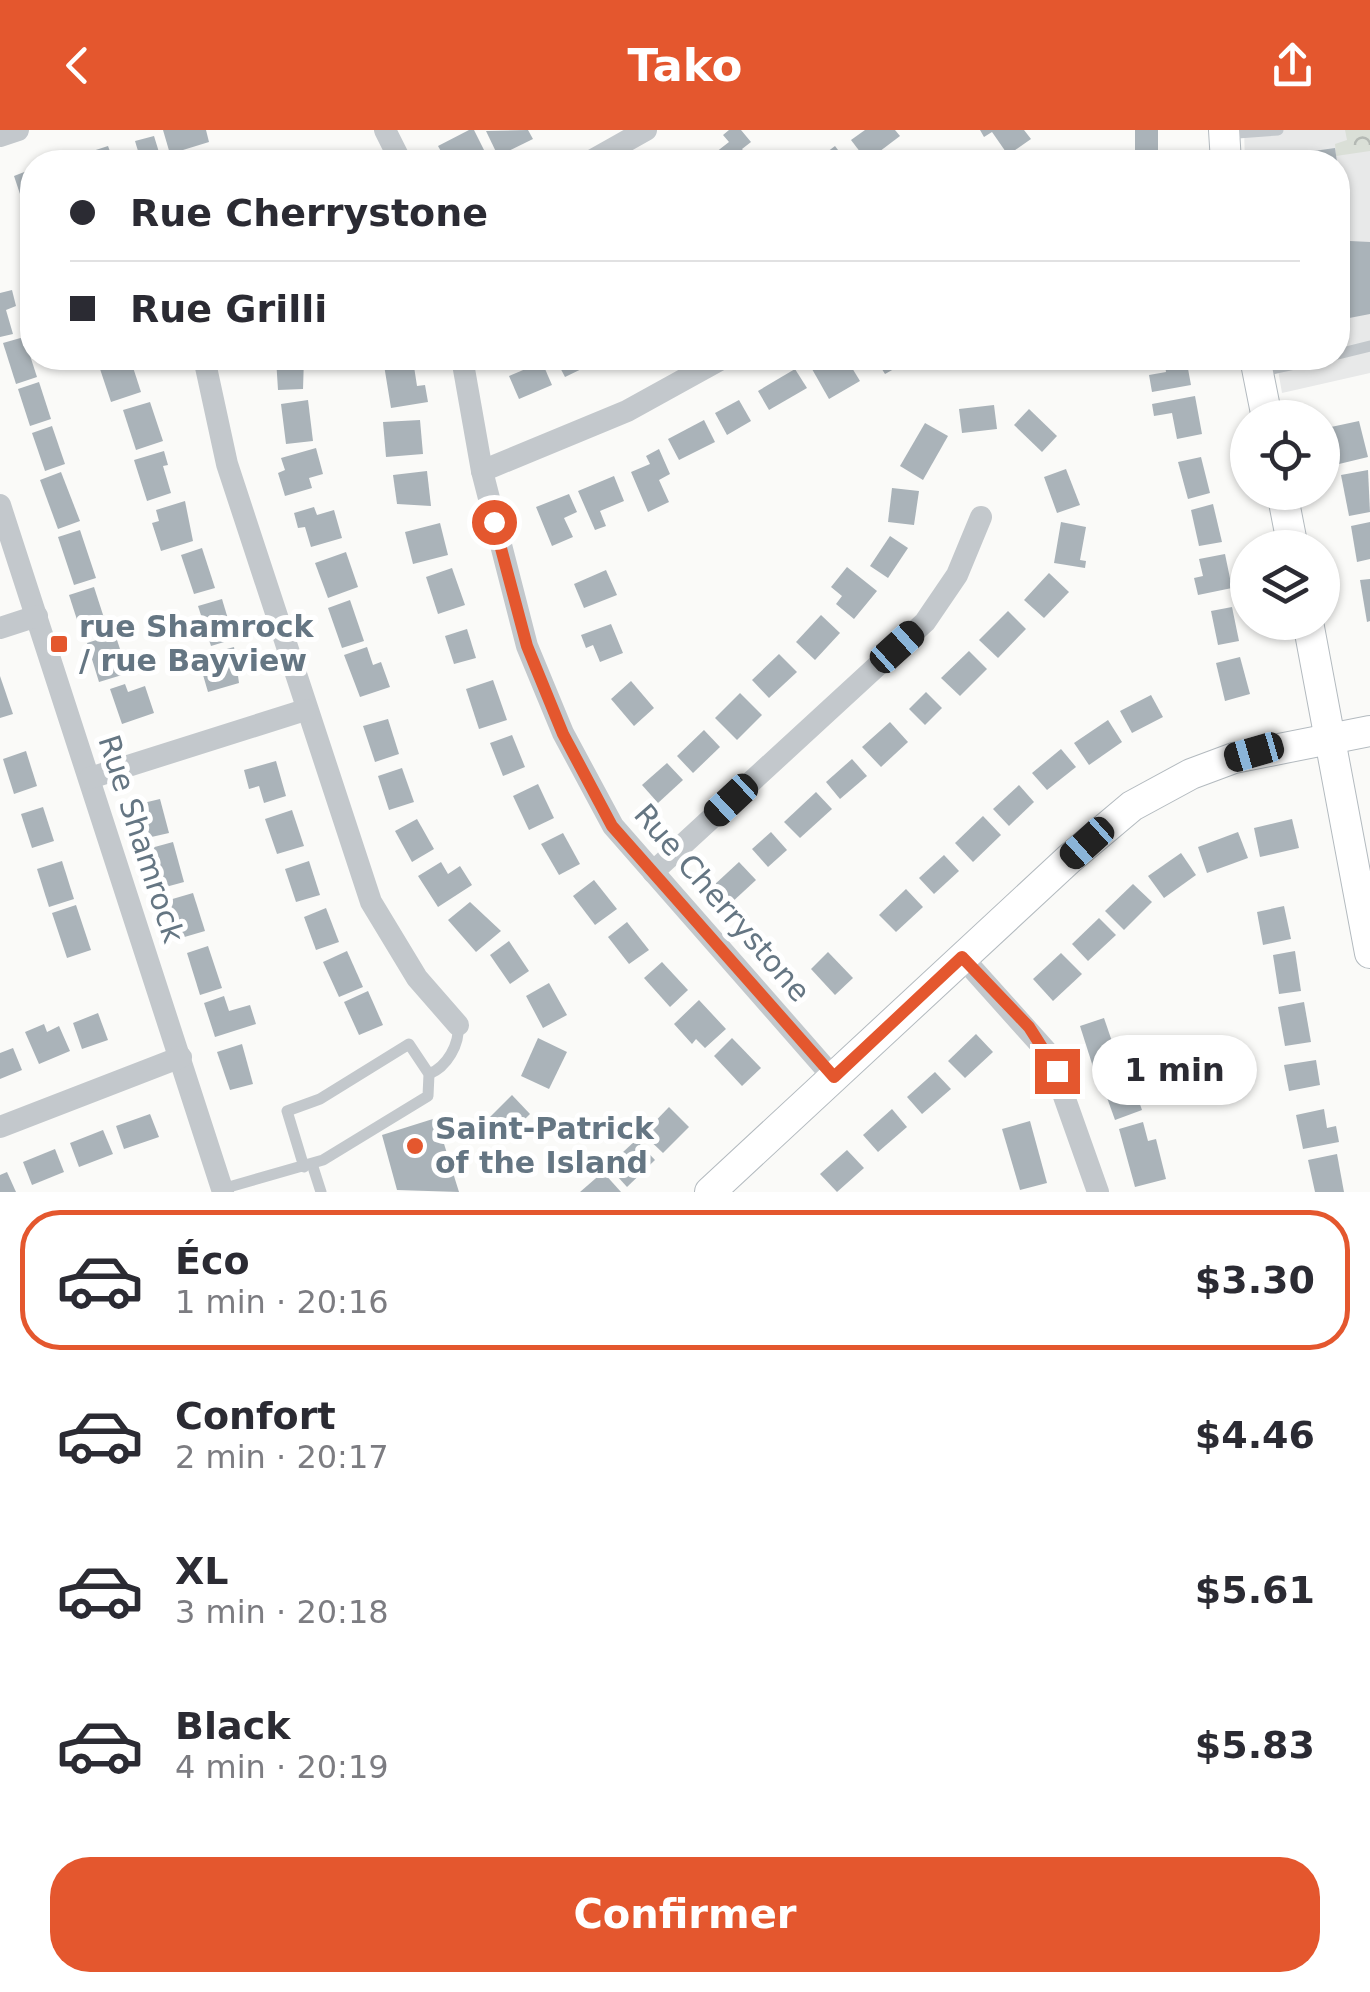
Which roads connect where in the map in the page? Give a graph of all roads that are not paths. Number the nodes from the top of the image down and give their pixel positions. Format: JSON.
{"nodes":[{"id":1,"x":18,"y":130,"type":"edge"},
{"id":2,"x":646,"y":130,"type":"edge"},
{"id":3,"x":1278,"y":130,"type":"edge"},
{"id":4,"x":0,"y":136,"type":"edge"},
{"id":5,"x":1225,"y":142,"type":"edge"},
{"id":6,"x":610,"y":150,"type":"edge"},
{"id":7,"x":207,"y":370,"type":"edge"},
{"id":8,"x":464,"y":370,"type":"edge"},
{"id":9,"x":701,"y":370,"type":"edge"},
{"id":10,"x":1257,"y":370,"type":"edge"},
{"id":11,"x":1263,"y":400,"type":"edge"},
{"id":12,"x":482,"y":471,"type":"junction"},
{"id":13,"x":0,"y":505,"type":"edge"},
{"id":14,"x":981,"y":517,"type":"dead end"},
{"id":15,"x":37,"y":616,"type":"junction"},
{"id":16,"x":0,"y":628,"type":"edge"},
{"id":17,"x":1311,"y":640,"type":"edge"},
{"id":18,"x":305,"y":710,"type":"junction"},
{"id":19,"x":1370,"y":731,"type":"edge"},
{"id":20,"x":1330,"y":736,"type":"junction"},
{"id":21,"x":90,"y":778,"type":"junction"},
{"id":22,"x":653,"y":872,"type":"junction"},
{"id":23,"x":1370,"y":953,"type":"edge"},
{"id":24,"x":962,"y":957,"type":"junction"},
{"id":25,"x":458,"y":1025,"type":"joint"},
{"id":26,"x":181,"y":1057,"type":"junction"},
{"id":27,"x":429,"y":1074,"type":"junction"},
{"id":28,"x":834,"y":1077,"type":"junction"},
{"id":29,"x":0,"y":1127,"type":"edge"},
{"id":30,"x":308,"y":1165,"type":"junction"},
{"id":31,"x":222,"y":1190,"type":"edge"},
{"id":32,"x":321,"y":1192,"type":"edge"},
{"id":33,"x":710,"y":1192,"type":"edge"},
{"id":34,"x":1098,"y":1192,"type":"edge"}],
"edges":[{"from":1,"to":4,"type":"street"},
{"from":2,"to":6,"type":"street"},
{"from":3,"to":5,"type":"lane"},
{"from":7,"to":18,"type":"street"},
{"from":8,"to":12,"type":"street","name":"Rue Cherrystone"},
{"from":9,"to":12,"type":"street"},
{"from":10,"to":11,"type":"street"},
{"from":12,"to":22,"type":"street","name":"Rue Cherrystone"},
{"from":13,"to":15,"type":"street","name":"Rue Shamrock"},
{"from":14,"to":22,"type":"street"},
{"from":15,"to":16,"type":"street"},
{"from":15,"to":21,"type":"street","name":"Rue Shamrock"},
{"from":17,"to":20,"type":"street"},
{"from":18,"to":21,"type":"street"},
{"from":18,"to":25,"type":"street"},
{"from":19,"to":20,"type":"street"},
{"from":20,"to":23,"type":"street"},
{"from":20,"to":24,"type":"street"},
{"from":21,"to":26,"type":"street","name":"Rue Shamrock"},
{"from":22,"to":28,"type":"street","name":"Rue Cherrystone"},
{"from":24,"to":28,"type":"street"},
{"from":24,"to":34,"type":"street"},
{"from":25,"to":27,"type":"lane"},
{"from":26,"to":29,"type":"street"},
{"from":26,"to":31,"type":"street","name":"Rue Shamrock"},
{"from":27,"to":30,"type":"lane"},
{"from":27,"to":30,"type":"lane"},
{"from":28,"to":33,"type":"street"},
{"from":30,"to":31,"type":"lane"},
{"from":30,"to":32,"type":"lane"}]}
